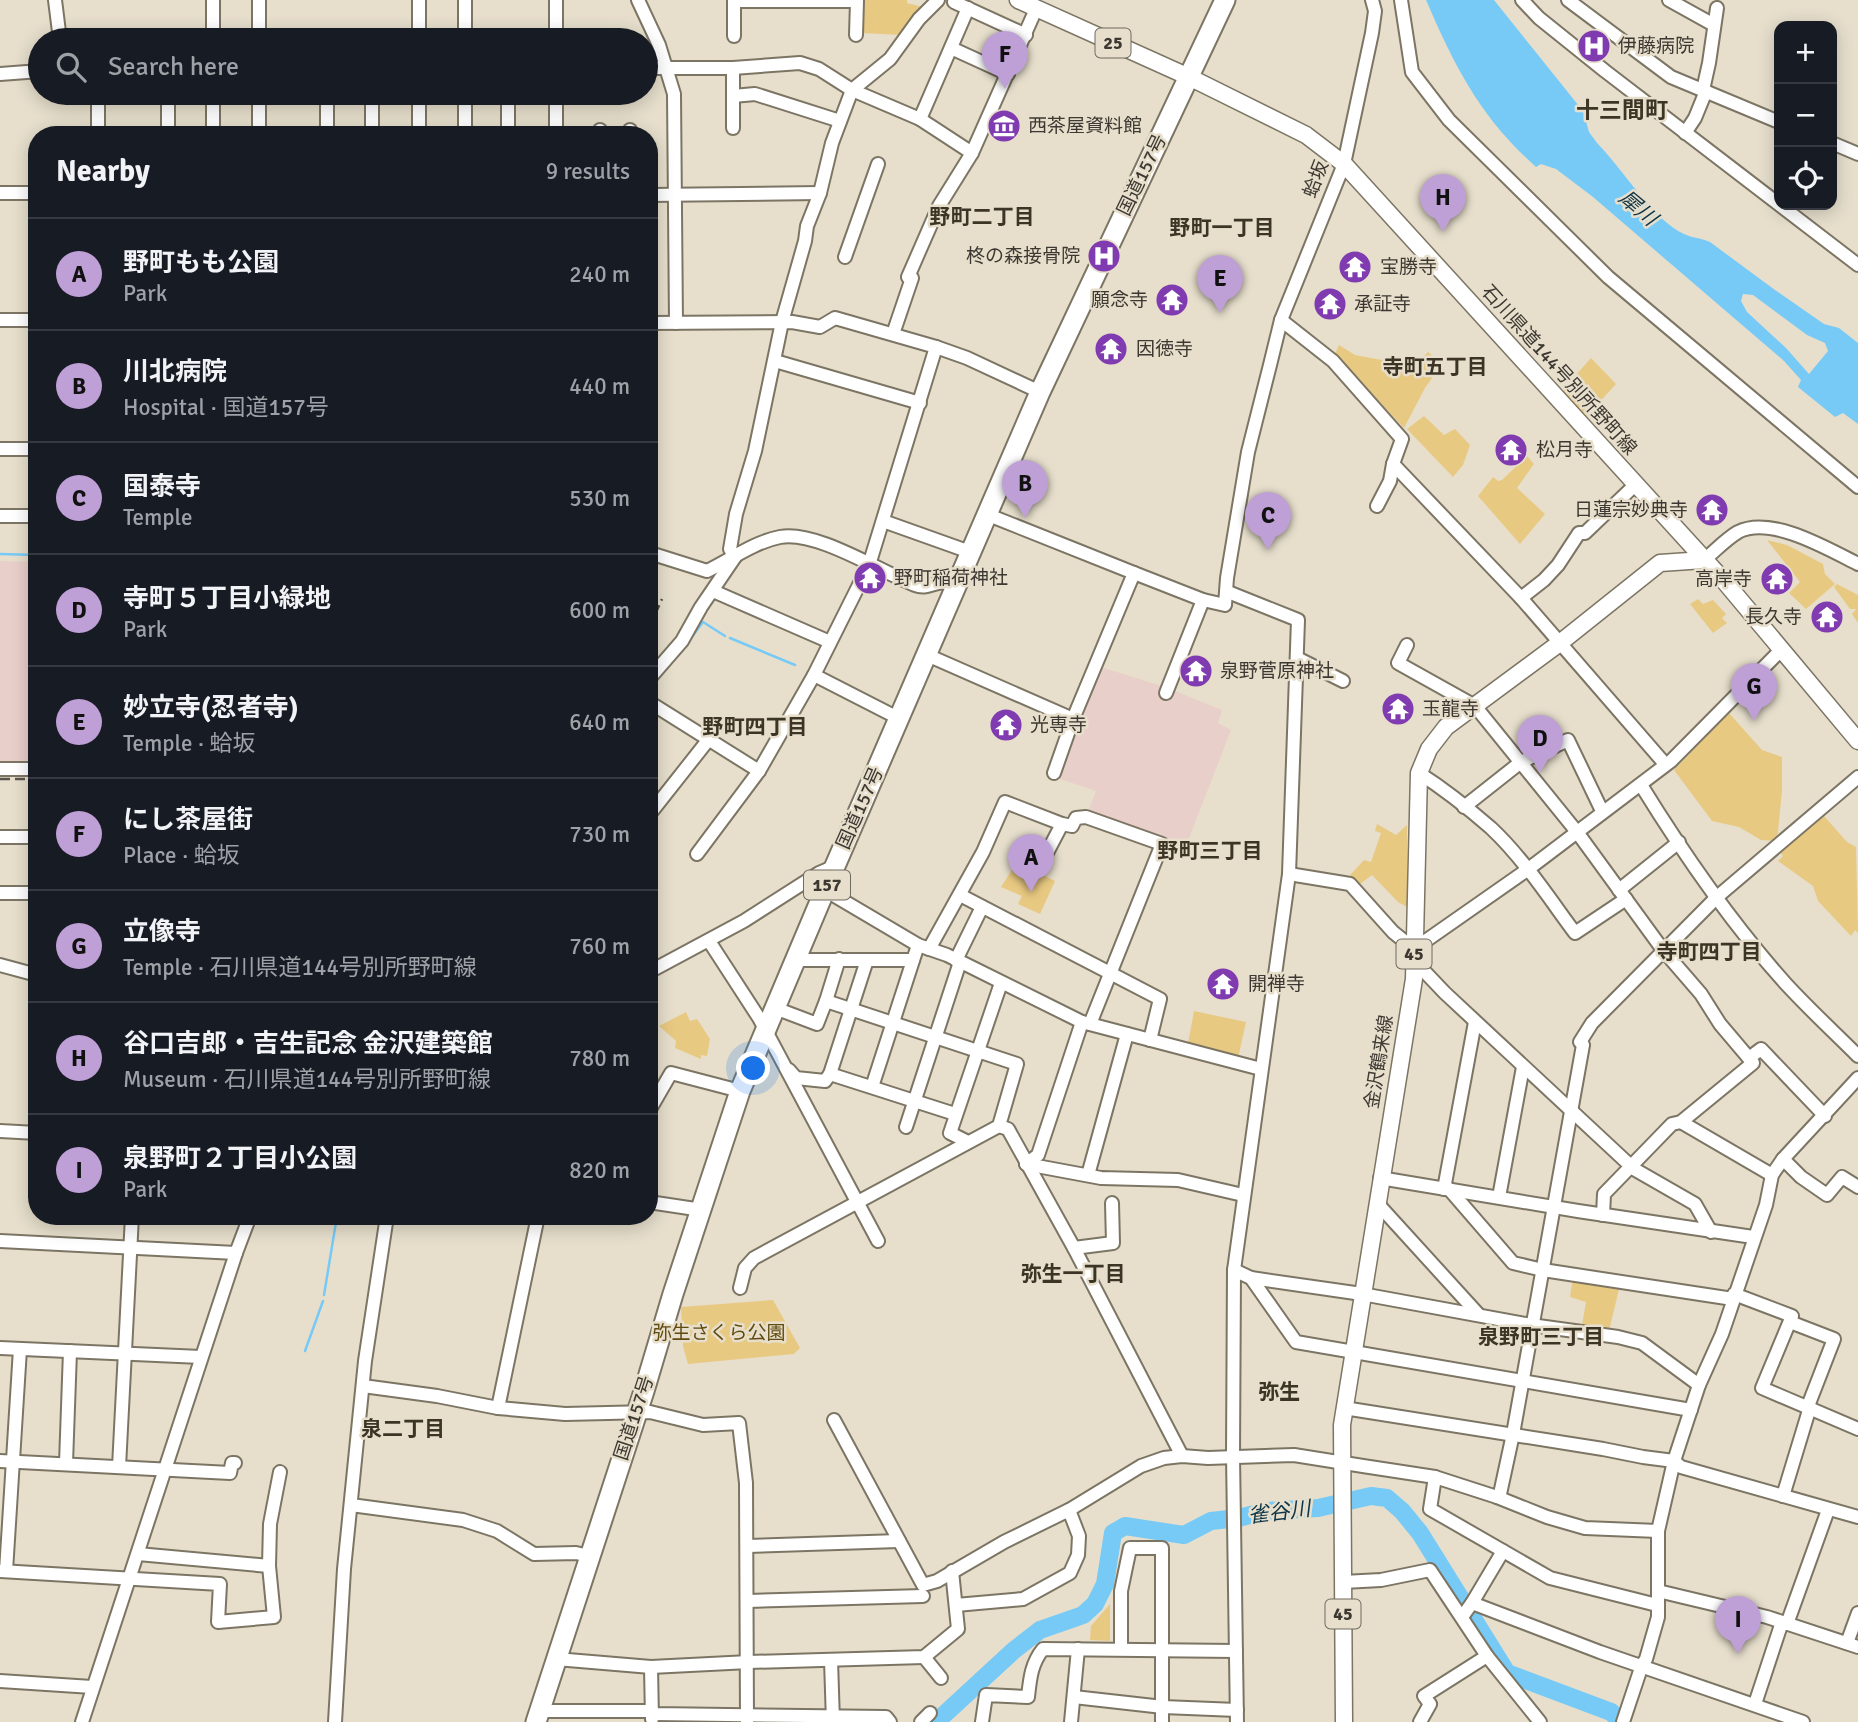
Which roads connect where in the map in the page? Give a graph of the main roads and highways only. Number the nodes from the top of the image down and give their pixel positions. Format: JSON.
{"nodes":[{"id":1,"x":1018,"y":0,"type":"edge"},
{"id":2,"x":1225,"y":0,"type":"edge"},
{"id":3,"x":1189,"y":77,"type":"junction"},
{"id":4,"x":1704,"y":560,"type":"junction"},
{"id":5,"x":1858,"y":741,"type":"edge"},
{"id":6,"x":538,"y":1717,"type":"edge"},
{"id":7,"x":1344,"y":1722,"type":"edge"}],
"edges":[{"from":1,"to":3,"type":"main road","number":"25"},
{"from":2,"to":3,"type":"highway","name":"国道157号","number":"157"},
{"from":3,"to":4,"type":"main road","name":"石川県道144号別所野町線"},
{"from":3,"to":6,"type":"highway","name":"国道157号","number":"157"},
{"from":4,"to":5,"type":"main road","name":"石川県道144号別所野町線"},
{"from":4,"to":7,"type":"main road","name":"金沢鶴来線","number":"45"}]}
